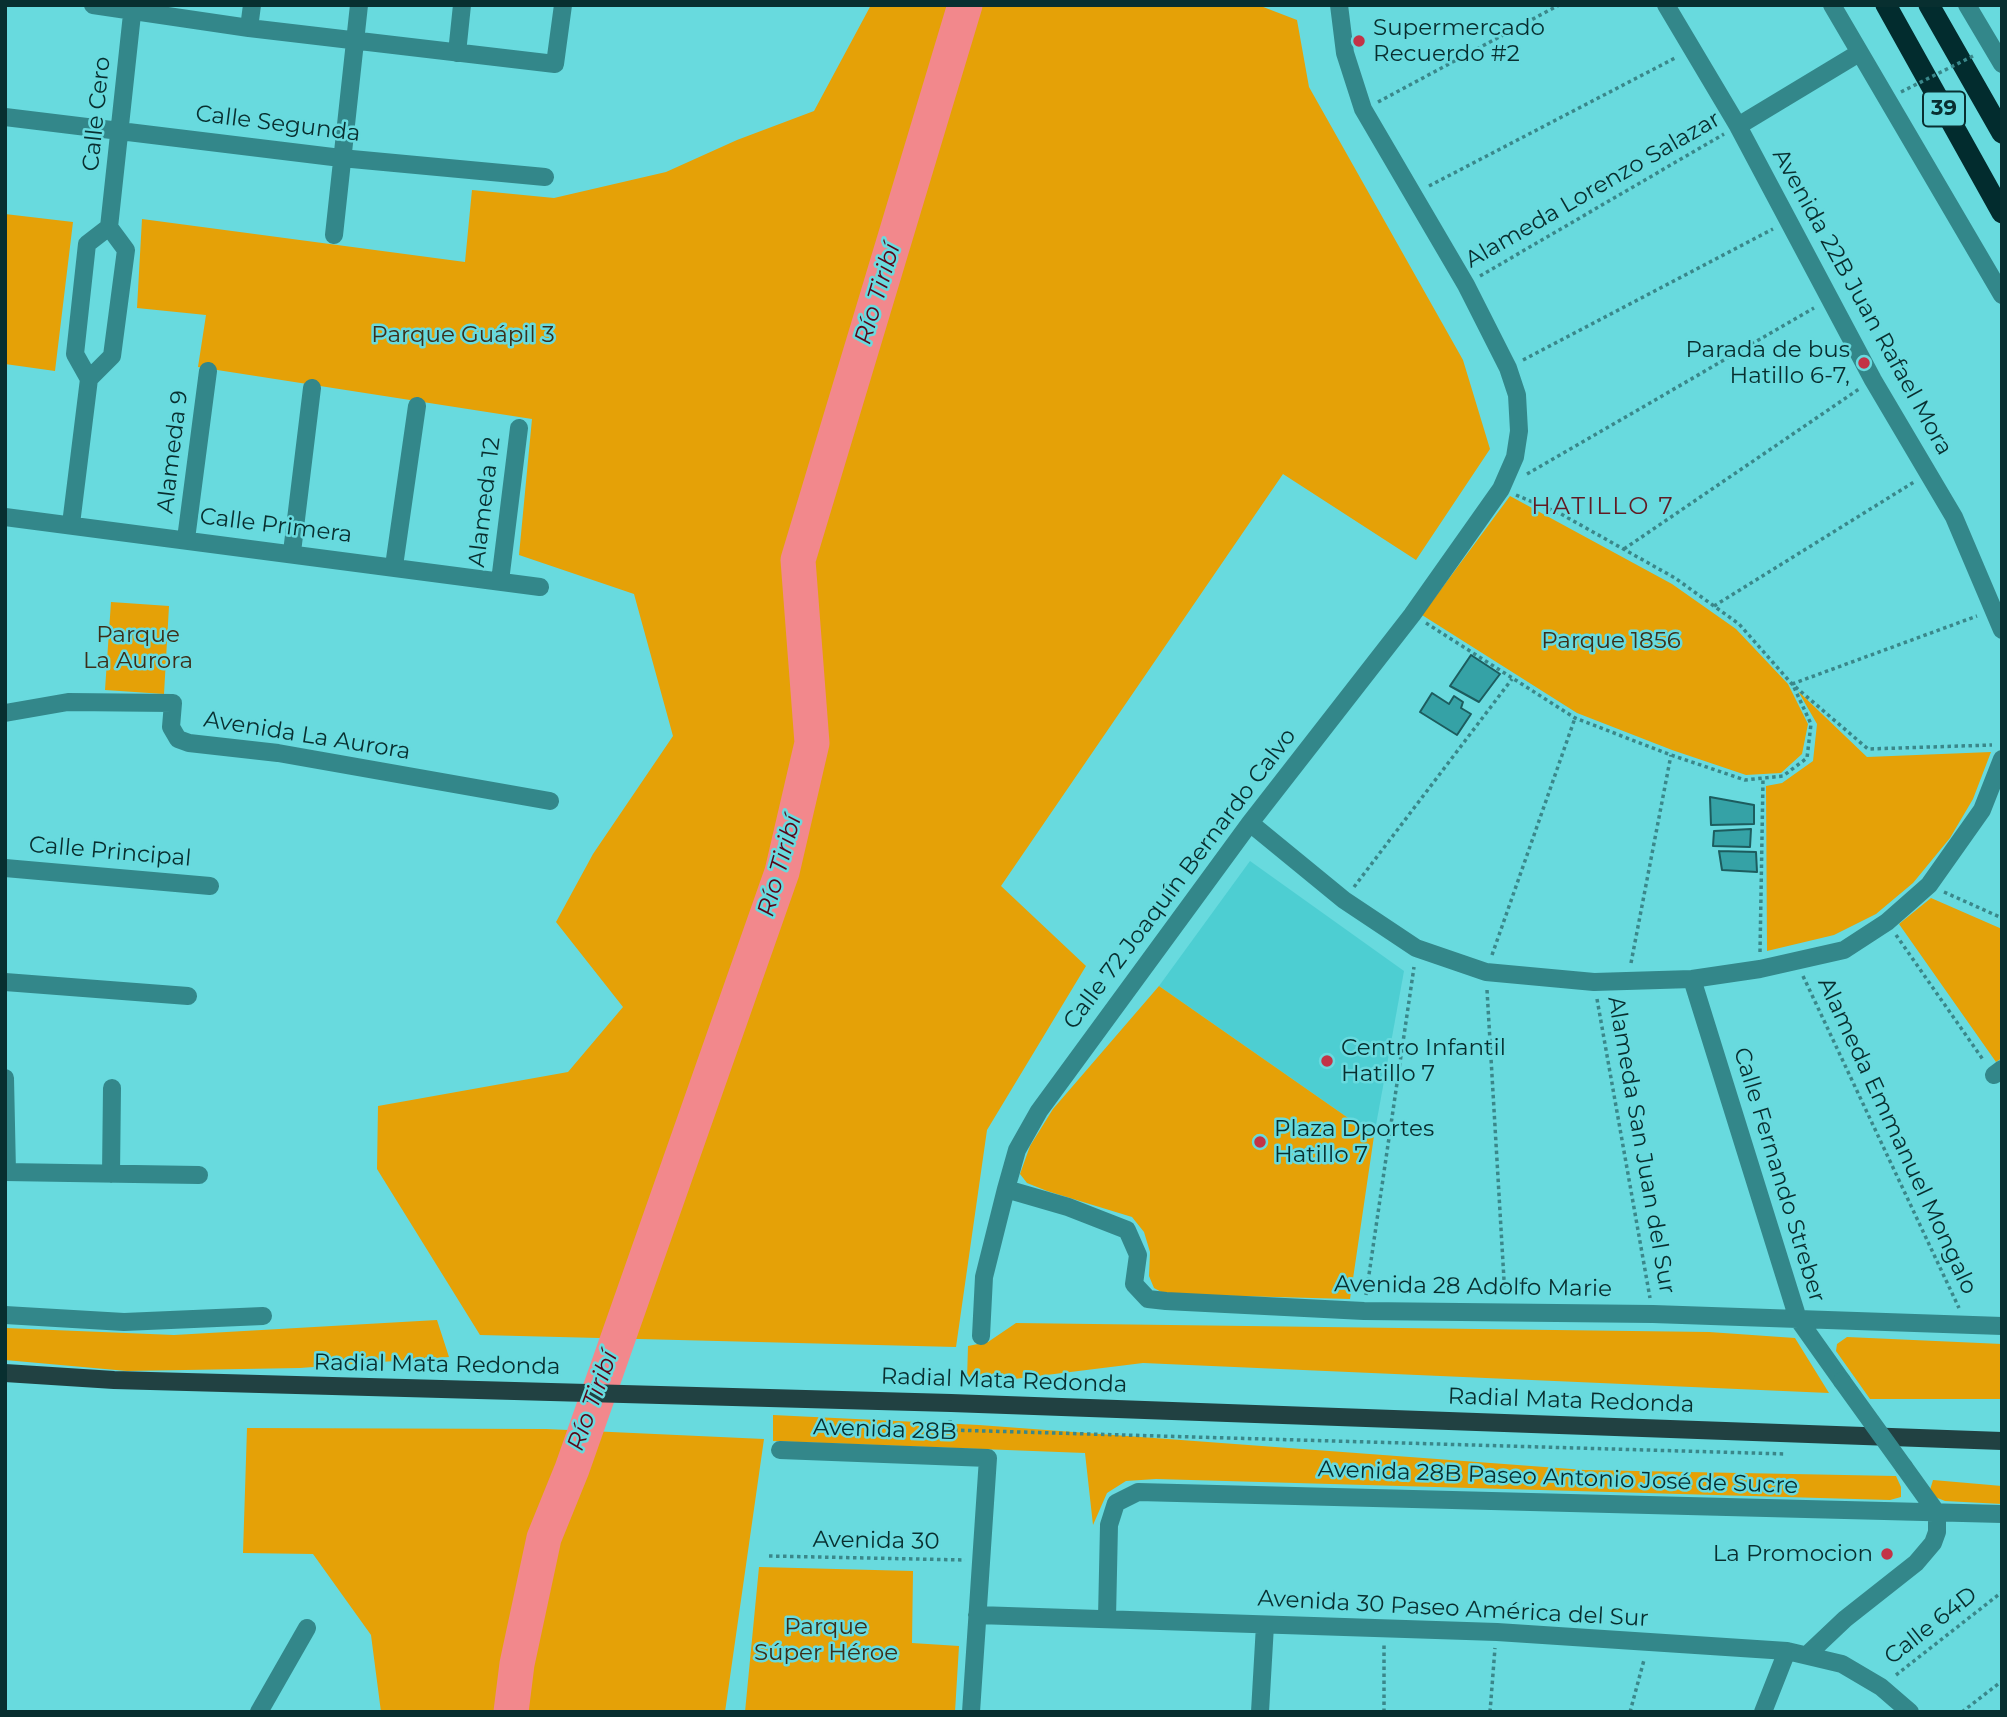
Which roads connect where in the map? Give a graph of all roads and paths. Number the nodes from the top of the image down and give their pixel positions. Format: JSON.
{"nodes":[{"id":1,"x":93,"y":5,"type":"edge"},
{"id":2,"x":252,"y":5,"type":"edge"},
{"id":3,"x":359,"y":5,"type":"edge"},
{"id":4,"x":462,"y":5,"type":"edge"},
{"id":5,"x":563,"y":5,"type":"edge"},
{"id":6,"x":1339,"y":5,"type":"edge"},
{"id":7,"x":1559,"y":5,"type":"edge"},
{"id":8,"x":1666,"y":5,"type":"edge"},
{"id":9,"x":1832,"y":5,"type":"edge"},
{"id":10,"x":1886,"y":5,"type":"edge"},
{"id":11,"x":1929,"y":5,"type":"edge"},
{"id":12,"x":1967,"y":5,"type":"edge"},
{"id":13,"x":133,"y":8,"type":"edge"},
{"id":14,"x":248,"y":28,"type":"junction"},
{"id":15,"x":354,"y":41,"type":"junction"},
{"id":16,"x":1692,"y":49,"type":"junction"},
{"id":17,"x":457,"y":53,"type":"junction"},
{"id":18,"x":1859,"y":53,"type":"junction"},
{"id":19,"x":1972,"y":56,"type":"dead end"},
{"id":20,"x":2002,"y":64,"type":"edge"},
{"id":21,"x":1901,"y":92,"type":"dead end"},
{"id":22,"x":1363,"y":109,"type":"junction"},
{"id":23,"x":5,"y":117,"type":"edge"},
{"id":24,"x":1738,"y":126,"type":"junction"},
{"id":25,"x":121,"y":129,"type":"junction"},
{"id":26,"x":2002,"y":133,"type":"edge"},
{"id":27,"x":341,"y":158,"type":"junction"},
{"id":28,"x":545,"y":177,"type":"dead end"},
{"id":29,"x":1415,"y":193,"type":"junction"},
{"id":30,"x":2002,"y":213,"type":"edge"},
{"id":31,"x":1787,"y":221,"type":"junction"},
{"id":32,"x":109,"y":227,"type":"junction"},
{"id":33,"x":334,"y":234,"type":"dead end"},
{"id":34,"x":1466,"y":285,"type":"junction"},
{"id":35,"x":2002,"y":295,"type":"edge"},
{"id":36,"x":1831,"y":298,"type":"junction"},
{"id":37,"x":1508,"y":368,"type":"junction"},
{"id":38,"x":208,"y":371,"type":"dead end"},
{"id":39,"x":89,"y":379,"type":"junction"},
{"id":40,"x":1873,"y":380,"type":"junction"},
{"id":41,"x":313,"y":388,"type":"dead end"},
{"id":42,"x":416,"y":407,"type":"dead end"},
{"id":43,"x":519,"y":428,"type":"dead end"},
{"id":44,"x":1928,"y":473,"type":"junction"},
{"id":45,"x":1501,"y":489,"type":"junction"},
{"id":46,"x":5,"y":517,"type":"edge"},
{"id":47,"x":71,"y":524,"type":"junction"},
{"id":48,"x":186,"y":539,"type":"junction"},
{"id":49,"x":1623,"y":549,"type":"junction"},
{"id":50,"x":292,"y":552,"type":"junction"},
{"id":51,"x":394,"y":566,"type":"junction"},
{"id":52,"x":500,"y":581,"type":"junction"},
{"id":53,"x":540,"y":587,"type":"dead end"},
{"id":54,"x":1714,"y":606,"type":"junction"},
{"id":55,"x":1994,"y":610,"type":"junction"},
{"id":56,"x":1412,"y":615,"type":"junction"},
{"id":57,"x":2002,"y":630,"type":"edge"},
{"id":58,"x":1512,"y":679,"type":"junction"},
{"id":59,"x":1792,"y":684,"type":"junction"},
{"id":60,"x":5,"y":713,"type":"edge"},
{"id":61,"x":1575,"y":718,"type":"junction"},
{"id":62,"x":2002,"y":744,"type":"edge"},
{"id":63,"x":1671,"y":755,"type":"junction"},
{"id":64,"x":2002,"y":758,"type":"edge"},
{"id":65,"x":1763,"y":779,"type":"junction"},
{"id":66,"x":550,"y":802,"type":"dead end"},
{"id":67,"x":1250,"y":823,"type":"junction"},
{"id":68,"x":5,"y":867,"type":"edge"},
{"id":69,"x":1930,"y":885,"type":"junction"},
{"id":70,"x":209,"y":886,"type":"dead end"},
{"id":71,"x":1344,"y":900,"type":"junction"},
{"id":72,"x":2002,"y":918,"type":"edge"},
{"id":73,"x":1887,"y":922,"type":"junction"},
{"id":74,"x":1416,"y":948,"type":"junction"},
{"id":75,"x":1796,"y":962,"type":"junction"},
{"id":76,"x":1760,"y":969,"type":"junction"},
{"id":77,"x":1486,"y":972,"type":"junction"},
{"id":78,"x":1692,"y":979,"type":"junction"},
{"id":79,"x":5,"y":982,"type":"edge"},
{"id":80,"x":1594,"y":982,"type":"junction"},
{"id":81,"x":1628,"y":983,"type":"junction"},
{"id":82,"x":188,"y":996,"type":"dead end"},
{"id":83,"x":1998,"y":1072,"type":"edge"},
{"id":84,"x":5,"y":1078,"type":"edge"},
{"id":85,"x":112,"y":1088,"type":"dead end"},
{"id":86,"x":6,"y":1172,"type":"edge"},
{"id":87,"x":111,"y":1174,"type":"junction"},
{"id":88,"x":199,"y":1175,"type":"dead end"},
{"id":89,"x":1006,"y":1189,"type":"junction"},
{"id":90,"x":1364,"y":1311,"type":"junction"},
{"id":91,"x":1506,"y":1313,"type":"junction"},
{"id":92,"x":1653,"y":1314,"type":"junction"},
{"id":93,"x":5,"y":1315,"type":"edge"},
{"id":94,"x":263,"y":1315,"type":"dead end"},
{"id":95,"x":1798,"y":1320,"type":"junction"},
{"id":96,"x":1967,"y":1325,"type":"junction"},
{"id":97,"x":2002,"y":1326,"type":"edge"},
{"id":98,"x":981,"y":1336,"type":"dead end"},
{"id":99,"x":5,"y":1373,"type":"edge"},
{"id":100,"x":951,"y":1403,"type":"junction"},
{"id":101,"x":2002,"y":1441,"type":"edge"},
{"id":102,"x":780,"y":1450,"type":"dead end"},
{"id":103,"x":1788,"y":1454,"type":"dead end"},
{"id":104,"x":1937,"y":1513,"type":"junction"},
{"id":105,"x":2002,"y":1514,"type":"edge"},
{"id":106,"x":769,"y":1556,"type":"dead end"},
{"id":107,"x":981,"y":1560,"type":"junction"},
{"id":108,"x":2002,"y":1592,"type":"edge"},
{"id":109,"x":977,"y":1615,"type":"junction"},
{"id":110,"x":1107,"y":1618,"type":"junction"},
{"id":111,"x":1265,"y":1625,"type":"junction"},
{"id":112,"x":307,"y":1628,"type":"dead end"},
{"id":113,"x":1384,"y":1628,"type":"junction"},
{"id":114,"x":1497,"y":1632,"type":"junction"},
{"id":115,"x":1649,"y":1642,"type":"junction"},
{"id":116,"x":1787,"y":1651,"type":"junction"},
{"id":117,"x":1808,"y":1654,"type":"junction"},
{"id":118,"x":2002,"y":1681,"type":"edge"},
{"id":119,"x":1881,"y":1687,"type":"junction"},
{"id":120,"x":259,"y":1712,"type":"edge"},
{"id":121,"x":971,"y":1712,"type":"edge"},
{"id":122,"x":1260,"y":1712,"type":"edge"},
{"id":123,"x":1384,"y":1712,"type":"edge"},
{"id":124,"x":1490,"y":1712,"type":"edge"},
{"id":125,"x":1630,"y":1712,"type":"edge"},
{"id":126,"x":1763,"y":1712,"type":"edge"},
{"id":127,"x":1910,"y":1712,"type":"edge"},
{"id":128,"x":1962,"y":1712,"type":"edge"}],
"edges":[{"from":1,"to":13,"type":"street"},
{"from":2,"to":14,"type":"street"},
{"from":3,"to":15,"type":"street"},
{"from":4,"to":17,"type":"street"},
{"from":5,"to":17,"type":"street"},
{"from":6,"to":22,"type":"street","name":"Calle 72 Joaquín Bernardo Calvo"},
{"from":7,"to":22,"type":"path"},
{"from":8,"to":16,"type":"street","name":"Avenida 22B Juan Rafael Mora"},
{"from":9,"to":18,"type":"street"},
{"from":10,"to":30,"type":"highway","number":"39"},
{"from":11,"to":26,"type":"highway","number":"39"},
{"from":12,"to":20,"type":"street"},
{"from":13,"to":14,"type":"street"},
{"from":13,"to":25,"type":"street","name":"Calle Cero"},
{"from":14,"to":15,"type":"street"},
{"from":15,"to":17,"type":"street"},
{"from":15,"to":27,"type":"street"},
{"from":16,"to":24,"type":"street","name":"Avenida 22B Juan Rafael Mora"},
{"from":16,"to":29,"type":"path"},
{"from":18,"to":24,"type":"street"},
{"from":18,"to":35,"type":"street"},
{"from":19,"to":21,"type":"path","bridge":true},
{"from":22,"to":29,"type":"street","name":"Calle 72 Joaquín Bernardo Calvo"},
{"from":23,"to":25,"type":"street","name":"Calle Segunda"},
{"from":24,"to":31,"type":"street","name":"Avenida 22B Juan Rafael Mora"},
{"from":24,"to":34,"type":"path","name":"Alameda Lorenzo Salazar"},
{"from":25,"to":27,"type":"street","name":"Calle Segunda"},
{"from":25,"to":32,"type":"street","name":"Calle Cero"},
{"from":27,"to":28,"type":"street","name":"Calle Segunda"},
{"from":27,"to":33,"type":"street"},
{"from":29,"to":34,"type":"street","name":"Calle 72 Joaquín Bernardo Calvo"},
{"from":31,"to":36,"type":"street","name":"Avenida 22B Juan Rafael Mora"},
{"from":31,"to":37,"type":"path"},
{"from":32,"to":39,"type":"street"},
{"from":32,"to":39,"type":"street"},
{"from":34,"to":37,"type":"street","name":"Calle 72 Joaquín Bernardo Calvo"},
{"from":36,"to":40,"type":"street","name":"Avenida 22B Juan Rafael Mora"},
{"from":36,"to":45,"type":"path"},
{"from":37,"to":45,"type":"street","name":"Calle 72 Joaquín Bernardo Calvo"},
{"from":38,"to":48,"type":"street","name":"Alameda 9"},
{"from":39,"to":47,"type":"street"},
{"from":40,"to":44,"type":"street","name":"Avenida 22B Juan Rafael Mora"},
{"from":40,"to":49,"type":"path"},
{"from":41,"to":50,"type":"street"},
{"from":42,"to":51,"type":"street"},
{"from":43,"to":52,"type":"street","name":"Alameda 12"},
{"from":44,"to":54,"type":"path"},
{"from":44,"to":55,"type":"street","name":"Avenida 22B Juan Rafael Mora"},
{"from":45,"to":49,"type":"path"},
{"from":45,"to":56,"type":"street","name":"Calle 72 Joaquín Bernardo Calvo"},
{"from":46,"to":47,"type":"street","name":"Calle Primera"},
{"from":47,"to":48,"type":"street","name":"Calle Primera"},
{"from":48,"to":50,"type":"street","name":"Calle Primera"},
{"from":49,"to":54,"type":"path"},
{"from":50,"to":51,"type":"street","name":"Calle Primera"},
{"from":51,"to":52,"type":"street","name":"Calle Primera"},
{"from":52,"to":53,"type":"street","name":"Calle Primera"},
{"from":54,"to":59,"type":"path"},
{"from":55,"to":57,"type":"street","name":"Avenida 22B Juan Rafael Mora"},
{"from":55,"to":59,"type":"path"},
{"from":56,"to":58,"type":"path"},
{"from":56,"to":67,"type":"street","name":"Calle 72 Joaquín Bernardo Calvo"},
{"from":58,"to":61,"type":"path"},
{"from":58,"to":71,"type":"path"},
{"from":59,"to":62,"type":"path"},
{"from":59,"to":65,"type":"path"},
{"from":60,"to":66,"type":"street","name":"Avenida La Aurora"},
{"from":61,"to":63,"type":"path"},
{"from":61,"to":77,"type":"path"},
{"from":63,"to":65,"type":"path"},
{"from":63,"to":81,"type":"path"},
{"from":64,"to":69,"type":"street"},
{"from":65,"to":76,"type":"path"},
{"from":67,"to":71,"type":"street"},
{"from":67,"to":89,"type":"street","name":"Calle 72 Joaquín Bernardo Calvo"},
{"from":68,"to":70,"type":"street","name":"Calle Principal"},
{"from":69,"to":72,"type":"path"},
{"from":69,"to":73,"type":"street"},
{"from":71,"to":74,"type":"street"},
{"from":73,"to":75,"type":"street"},
{"from":73,"to":83,"type":"path"},
{"from":74,"to":77,"type":"street"},
{"from":74,"to":90,"type":"path"},
{"from":75,"to":76,"type":"street"},
{"from":75,"to":96,"type":"path","name":"Alameda Emmanuel Mongalo"},
{"from":76,"to":78,"type":"street"},
{"from":77,"to":80,"type":"street"},
{"from":77,"to":91,"type":"path"},
{"from":78,"to":81,"type":"street"},
{"from":78,"to":95,"type":"street","name":"Calle Fernando Streber"},
{"from":79,"to":82,"type":"street"},
{"from":80,"to":81,"type":"street"},
{"from":80,"to":92,"type":"path","name":"Alameda San Juan del Sur"},
{"from":84,"to":86,"type":"street"},
{"from":85,"to":87,"type":"street"},
{"from":86,"to":87,"type":"street"},
{"from":87,"to":88,"type":"street"},
{"from":89,"to":90,"type":"street","name":"Avenida 28 Adolfo Marie"},
{"from":89,"to":98,"type":"street","name":"Calle 72 Joaquín Bernardo Calvo"},
{"from":90,"to":91,"type":"street","name":"Avenida 28 Adolfo Marie"},
{"from":91,"to":92,"type":"street","name":"Avenida 28 Adolfo Marie"},
{"from":92,"to":95,"type":"street","name":"Avenida 28 Adolfo Marie"},
{"from":93,"to":94,"type":"street"},
{"from":95,"to":96,"type":"street","name":"Avenida 28 Adolfo Marie"},
{"from":95,"to":104,"type":"street","name":"Calle Fernando Streber","bridge":true},
{"from":96,"to":97,"type":"street","name":"Avenida 28 Adolfo Marie"},
{"from":99,"to":100,"type":"main road","name":"Radial Mata Redonda"},
{"from":100,"to":101,"type":"main road","name":"Radial Mata Redonda"},
{"from":100,"to":103,"type":"path"},
{"from":102,"to":107,"type":"street","name":"Avenida 28B"},
{"from":104,"to":105,"type":"street","name":"Avenida 28B Paseo Antonio José de Sucre"},
{"from":104,"to":110,"type":"street","name":"Avenida 28B Paseo Antonio José de Sucre"},
{"from":104,"to":117,"type":"street"},
{"from":106,"to":107,"type":"path","name":"Avenida 30"},
{"from":107,"to":109,"type":"street"},
{"from":108,"to":119,"type":"path","name":"Calle 64D"},
{"from":109,"to":110,"type":"street","name":"Avenida 30 Paseo América del Sur"},
{"from":109,"to":121,"type":"street"},
{"from":110,"to":111,"type":"street","name":"Avenida 30 Paseo América del Sur"},
{"from":111,"to":113,"type":"street","name":"Avenida 30 Paseo América del Sur"},
{"from":111,"to":122,"type":"street"},
{"from":112,"to":120,"type":"street"},
{"from":113,"to":114,"type":"street","name":"Avenida 30 Paseo América del Sur"},
{"from":113,"to":123,"type":"path"},
{"from":114,"to":115,"type":"street","name":"Avenida 30 Paseo América del Sur"},
{"from":114,"to":124,"type":"path"},
{"from":115,"to":116,"type":"street","name":"Avenida 30 Paseo América del Sur"},
{"from":115,"to":125,"type":"path"},
{"from":116,"to":117,"type":"street","name":"Avenida 30 Paseo América del Sur"},
{"from":116,"to":126,"type":"street"},
{"from":117,"to":119,"type":"street","name":"Avenida 30 Paseo América del Sur"},
{"from":118,"to":128,"type":"path"},
{"from":119,"to":127,"type":"street","name":"Avenida 30 Paseo América del Sur"}]}
